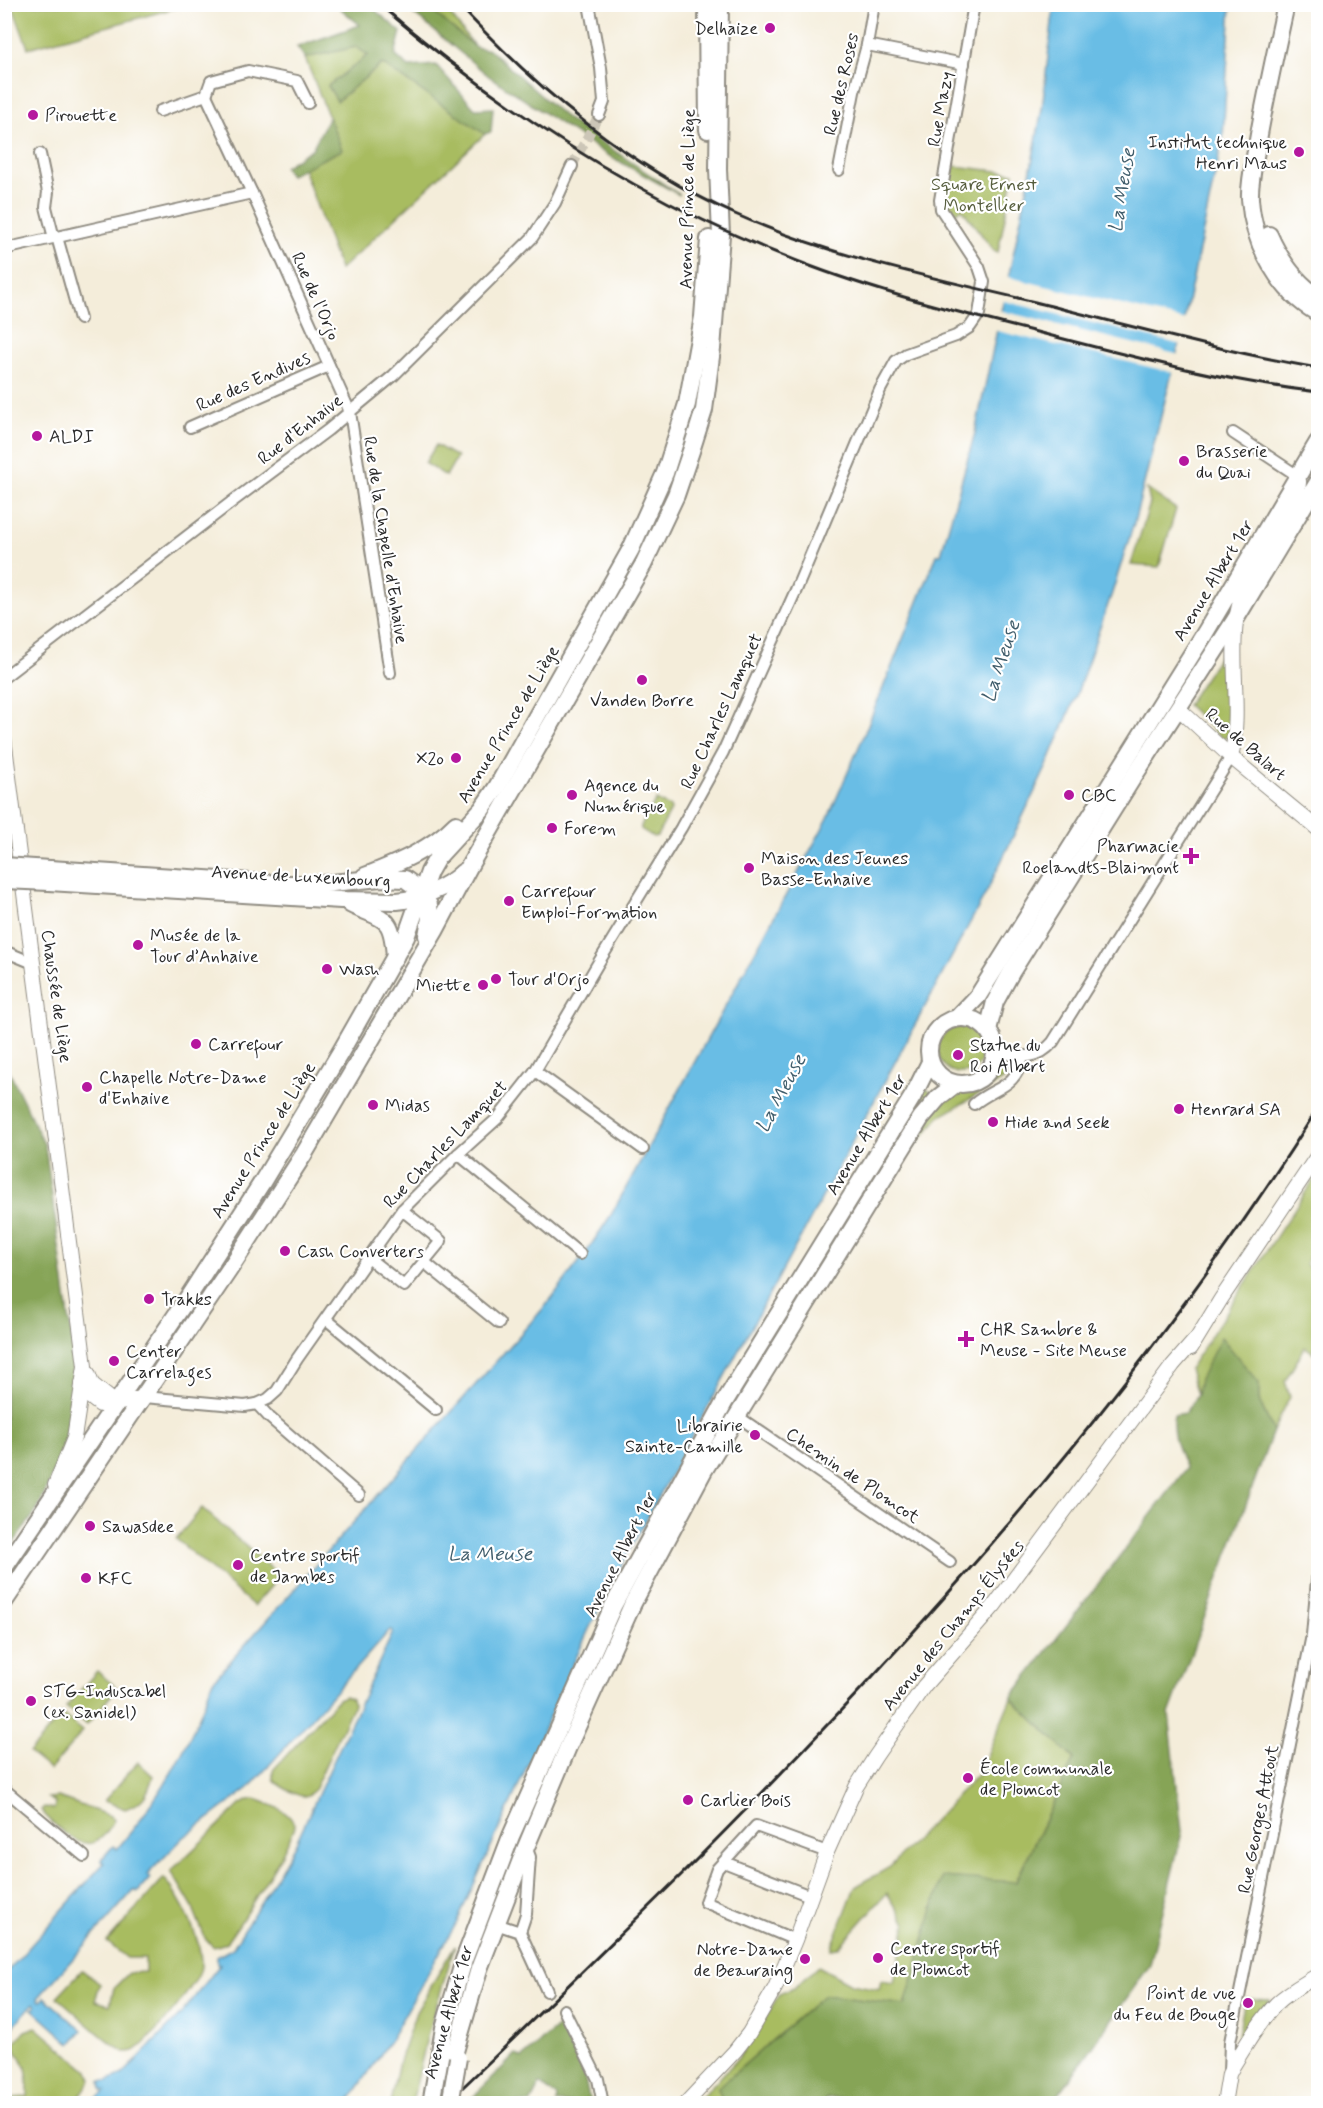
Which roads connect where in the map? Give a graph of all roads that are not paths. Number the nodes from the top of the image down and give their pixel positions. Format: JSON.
{"nodes":[{"id":1,"x":590,"y":4,"type":"edge"},
{"id":2,"x":706,"y":4,"type":"edge"},
{"id":3,"x":720,"y":4,"type":"edge"},
{"id":4,"x":874,"y":4,"type":"edge"},
{"id":5,"x":974,"y":4,"type":"edge"},
{"id":6,"x":1274,"y":4,"type":"edge"},
{"id":7,"x":1286,"y":4,"type":"edge"},
{"id":8,"x":1296,"y":4,"type":"edge"},
{"id":9,"x":867,"y":45,"type":"junction"},
{"id":10,"x":964,"y":64,"type":"junction"},
{"id":11,"x":1272,"y":67,"type":"junction"},
{"id":12,"x":206,"y":95,"type":"junction"},
{"id":13,"x":308,"y":103,"type":"dead end"},
{"id":14,"x":160,"y":111,"type":"dead end"},
{"id":15,"x":599,"y":115,"type":"tunnel mouth"},
{"id":16,"x":40,"y":154,"type":"dead end"},
{"id":17,"x":572,"y":166,"type":"tunnel mouth"},
{"id":18,"x":839,"y":170,"type":"dead end"},
{"id":19,"x":252,"y":193,"type":"junction"},
{"id":20,"x":56,"y":238,"type":"junction"},
{"id":21,"x":4,"y":249,"type":"edge"},
{"id":22,"x":1318,"y":297,"type":"edge"},
{"id":23,"x":1318,"y":313,"type":"edge"},
{"id":24,"x":979,"y":314,"type":"joint"},
{"id":25,"x":80,"y":319,"type":"dead end"},
{"id":26,"x":329,"y":366,"type":"junction"},
{"id":27,"x":350,"y":412,"type":"junction"},
{"id":28,"x":190,"y":427,"type":"dead end"},
{"id":29,"x":1233,"y":434,"type":"dead end"},
{"id":30,"x":1318,"y":442,"type":"edge"},
{"id":31,"x":665,"y":472,"type":"junction"},
{"id":32,"x":1298,"y":476,"type":"junction"},
{"id":33,"x":682,"y":479,"type":"junction"},
{"id":34,"x":1318,"y":482,"type":"edge"},
{"id":35,"x":1318,"y":500,"type":"edge"},
{"id":36,"x":1287,"y":536,"type":"junction"},
{"id":37,"x":1235,"y":620,"type":"junction"},
{"id":38,"x":390,"y":673,"type":"dead end"},
{"id":39,"x":4,"y":677,"type":"edge"},
{"id":40,"x":1176,"y":679,"type":"junction"},
{"id":41,"x":1160,"y":702,"type":"junction"},
{"id":42,"x":1178,"y":708,"type":"junction"},
{"id":43,"x":4,"y":738,"type":"edge"},
{"id":44,"x":1158,"y":739,"type":"junction"},
{"id":45,"x":1231,"y":757,"type":"junction"},
{"id":46,"x":497,"y":787,"type":"junction"},
{"id":47,"x":1318,"y":829,"type":"edge"},
{"id":48,"x":11,"y":831,"type":"edge"},
{"id":49,"x":471,"y":863,"type":"junction"},
{"id":50,"x":4,"y":866,"type":"edge"},
{"id":51,"x":49,"y":876,"type":"junction"},
{"id":52,"x":4,"y":880,"type":"edge"},
{"id":53,"x":355,"y":880,"type":"junction"},
{"id":54,"x":422,"y":894,"type":"junction"},
{"id":55,"x":341,"y":900,"type":"junction"},
{"id":56,"x":424,"y":949,"type":"junction"},
{"id":57,"x":4,"y":951,"type":"edge"},
{"id":58,"x":395,"y":957,"type":"junction"},
{"id":59,"x":33,"y":963,"type":"junction"},
{"id":60,"x":957,"y":1018,"type":"junction"},
{"id":61,"x":988,"y":1030,"type":"junction"},
{"id":62,"x":996,"y":1052,"type":"junction"},
{"id":63,"x":1023,"y":1057,"type":"junction"},
{"id":64,"x":930,"y":1062,"type":"junction"},
{"id":65,"x":535,"y":1071,"type":"junction"},
{"id":66,"x":956,"y":1084,"type":"junction"},
{"id":67,"x":974,"y":1104,"type":"dead end"},
{"id":68,"x":643,"y":1149,"type":"dead end"},
{"id":69,"x":458,"y":1154,"type":"junction"},
{"id":70,"x":1318,"y":1155,"type":"edge"},
{"id":71,"x":402,"y":1210,"type":"junction"},
{"id":72,"x":580,"y":1254,"type":"dead end"},
{"id":73,"x":367,"y":1257,"type":"junction"},
{"id":74,"x":424,"y":1262,"type":"junction"},
{"id":75,"x":326,"y":1319,"type":"junction"},
{"id":76,"x":499,"y":1323,"type":"dead end"},
{"id":77,"x":759,"y":1345,"type":"junction"},
{"id":78,"x":769,"y":1364,"type":"junction"},
{"id":79,"x":85,"y":1366,"type":"junction"},
{"id":80,"x":82,"y":1383,"type":"junction"},
{"id":81,"x":144,"y":1396,"type":"junction"},
{"id":82,"x":725,"y":1401,"type":"junction"},
{"id":83,"x":117,"y":1404,"type":"junction"},
{"id":84,"x":257,"y":1404,"type":"junction"},
{"id":85,"x":436,"y":1410,"type":"dead end"},
{"id":86,"x":737,"y":1416,"type":"junction"},
{"id":87,"x":359,"y":1495,"type":"dead end"},
{"id":88,"x":45,"y":1509,"type":"junction"},
{"id":89,"x":950,"y":1562,"type":"dead end"},
{"id":90,"x":4,"y":1568,"type":"edge"},
{"id":91,"x":1318,"y":1569,"type":"edge"},
{"id":92,"x":4,"y":1602,"type":"edge"},
{"id":93,"x":4,"y":1790,"type":"edge"},
{"id":94,"x":526,"y":1847,"type":"junction"},
{"id":95,"x":826,"y":1852,"type":"junction"},
{"id":96,"x":84,"y":1856,"type":"dead end"},
{"id":97,"x":724,"y":1862,"type":"junction"},
{"id":98,"x":810,"y":1896,"type":"junction"},
{"id":99,"x":486,"y":1901,"type":"junction"},
{"id":100,"x":496,"y":1924,"type":"junction"},
{"id":101,"x":520,"y":1932,"type":"junction"},
{"id":102,"x":795,"y":1940,"type":"junction"},
{"id":103,"x":1318,"y":1975,"type":"edge"},
{"id":104,"x":547,"y":1991,"type":"dead end"},
{"id":105,"x":564,"y":2010,"type":"dead end"},
{"id":106,"x":454,"y":2061,"type":"junction"},
{"id":107,"x":1229,"y":2074,"type":"junction"},
{"id":108,"x":431,"y":2103,"type":"edge"},
{"id":109,"x":443,"y":2103,"type":"edge"},
{"id":110,"x":450,"y":2103,"type":"edge"},
{"id":111,"x":603,"y":2103,"type":"edge"},
{"id":112,"x":685,"y":2103,"type":"edge"},
{"id":113,"x":1224,"y":2103,"type":"edge"}],
"edges":[{"from":1,"to":15,"type":"street"},
{"from":2,"to":31,"type":"main road","name":"Avenue Prince de Liège"},
{"from":3,"to":33,"type":"main road","name":"Avenue Prince de Liège"},
{"from":4,"to":9,"type":"street","name":"Rue des Roses"},
{"from":5,"to":10,"type":"street","name":"Rue Mazy"},
{"from":6,"to":11,"type":"main road"},
{"from":7,"to":11,"type":"main road"},
{"from":8,"to":22,"type":"main road"},
{"from":9,"to":10,"type":"street"},
{"from":9,"to":18,"type":"street","name":"Rue des Roses"},
{"from":10,"to":24,"type":"street","name":"Rue Mazy"},
{"from":11,"to":23,"type":"main road"},
{"from":12,"to":13,"type":"street"},
{"from":12,"to":14,"type":"street"},
{"from":12,"to":19,"type":"street","name":"Rue de l'Orjo"},
{"from":16,"to":20,"type":"street"},
{"from":17,"to":27,"type":"street","name":"Rue d'Enhaive"},
{"from":19,"to":20,"type":"street"},
{"from":19,"to":26,"type":"street","name":"Rue de l'Orjo"},
{"from":20,"to":21,"type":"street"},
{"from":20,"to":25,"type":"street"},
{"from":24,"to":65,"type":"street","name":"Rue Charles Lamquet"},
{"from":26,"to":27,"type":"street","name":"Rue de l'Orjo"},
{"from":26,"to":28,"type":"street","name":"Rue des Endives"},
{"from":27,"to":38,"type":"street","name":"Rue de la Chapelle d'Enhaive"},
{"from":27,"to":39,"type":"street","name":"Rue d'Enhaive"},
{"from":29,"to":32,"type":"street"},
{"from":30,"to":32,"type":"main road","name":"Avenue Albert 1er"},
{"from":31,"to":33,"type":"main road"},
{"from":31,"to":46,"type":"main road","name":"Avenue Prince de Liège"},
{"from":32,"to":37,"type":"street","name":"Avenue Albert 1er"},
{"from":32,"to":40,"type":"main road","name":"Avenue Albert 1er"},
{"from":33,"to":49,"type":"main road","name":"Avenue Prince de Liège"},
{"from":34,"to":36,"type":"main road","name":"Avenue Albert 1er"},
{"from":35,"to":36,"type":"main road","name":"Avenue Albert 1er"},
{"from":36,"to":37,"type":"main road","name":"Avenue Albert 1er"},
{"from":37,"to":42,"type":"main road","name":"Avenue Albert 1er"},
{"from":37,"to":45,"type":"street","name":"Avenue Albert 1er"},
{"from":40,"to":41,"type":"main road","name":"Avenue Albert 1er"},
{"from":40,"to":42,"type":"main road"},
{"from":41,"to":44,"type":"main road","name":"Avenue Albert 1er"},
{"from":41,"to":60,"type":"main road","name":"Avenue Albert 1er"},
{"from":42,"to":44,"type":"main road","name":"Avenue Albert 1er"},
{"from":42,"to":45,"type":"street","name":"Rue de Balart"},
{"from":43,"to":48,"type":"street","name":"Chaussée de Liège"},
{"from":44,"to":61,"type":"main road","name":"Avenue Albert 1er"},
{"from":45,"to":47,"type":"street","name":"Rue de Balart"},
{"from":45,"to":63,"type":"street","name":"Avenue Albert 1er"},
{"from":46,"to":53,"type":"main road"},
{"from":46,"to":54,"type":"main road","name":"Avenue Prince de Liège"},
{"from":48,"to":59,"type":"street","name":"Chaussée de Liège"},
{"from":49,"to":54,"type":"main road"},
{"from":49,"to":56,"type":"main road","name":"Avenue Prince de Liège"},
{"from":50,"to":51,"type":"main road","name":"Avenue de Luxembourg","bridge":true},
{"from":51,"to":52,"type":"main road","name":"Avenue de Luxembourg","bridge":true},
{"from":51,"to":53,"type":"main road","name":"Avenue de Luxembourg"},
{"from":51,"to":55,"type":"main road","name":"Avenue de Luxembourg"},
{"from":53,"to":54,"type":"main road","name":"Avenue de Luxembourg"},
{"from":54,"to":55,"type":"main road","name":"Avenue de Luxembourg"},
{"from":54,"to":56,"type":"main road"},
{"from":54,"to":58,"type":"main road","name":"Avenue Prince de Liège"},
{"from":55,"to":58,"type":"main road"},
{"from":56,"to":81,"type":"main road","name":"Avenue Prince de Liège"},
{"from":57,"to":59,"type":"street"},
{"from":58,"to":83,"type":"main road","name":"Avenue Prince de Liège"},
{"from":59,"to":79,"type":"street","name":"Chaussée de Liège"},
{"from":60,"to":61,"type":"main road"},
{"from":60,"to":64,"type":"main road","name":"Avenue Albert 1er"},
{"from":61,"to":62,"type":"main road"},
{"from":62,"to":63,"type":"street"},
{"from":62,"to":66,"type":"main road","name":"Avenue Albert 1er"},
{"from":63,"to":67,"type":"street"},
{"from":64,"to":66,"type":"main road","name":"Avenue Albert 1er"},
{"from":64,"to":77,"type":"main road","name":"Avenue Albert 1er"},
{"from":65,"to":68,"type":"street"},
{"from":65,"to":69,"type":"street","name":"Rue Charles Lamquet"},
{"from":66,"to":78,"type":"main road","name":"Avenue Albert 1er"},
{"from":69,"to":71,"type":"street","name":"Rue Charles Lamquet"},
{"from":69,"to":72,"type":"street"},
{"from":70,"to":95,"type":"street","name":"Avenue des Champs Élysées"},
{"from":71,"to":73,"type":"street","name":"Rue Charles Lamquet"},
{"from":71,"to":74,"type":"street"},
{"from":73,"to":74,"type":"street"},
{"from":73,"to":75,"type":"street","name":"Rue Charles Lamquet"},
{"from":74,"to":76,"type":"street"},
{"from":75,"to":84,"type":"street","name":"Rue Charles Lamquet"},
{"from":75,"to":85,"type":"street"},
{"from":77,"to":78,"type":"main road"},
{"from":77,"to":82,"type":"main road","name":"Avenue Albert 1er"},
{"from":78,"to":86,"type":"main road","name":"Avenue Albert 1er"},
{"from":79,"to":80,"type":"street","name":"Chaussée de Liège"},
{"from":79,"to":83,"type":"street","name":"Chaussée de Liège"},
{"from":80,"to":83,"type":"street"},
{"from":80,"to":88,"type":"street","name":"Chaussée de Liège"},
{"from":81,"to":83,"type":"street"},
{"from":81,"to":84,"type":"street"},
{"from":81,"to":92,"type":"main road"},
{"from":82,"to":86,"type":"main road"},
{"from":82,"to":99,"type":"main road","name":"Avenue Albert 1er"},
{"from":83,"to":88,"type":"main road","name":"Avenue Prince de Liège"},
{"from":84,"to":87,"type":"street"},
{"from":86,"to":89,"type":"street","name":"Chemin de Plomcot"},
{"from":86,"to":94,"type":"main road","name":"Avenue Albert 1er"},
{"from":88,"to":90,"type":"main road","name":"Chaussée de Liège"},
{"from":91,"to":107,"type":"street","name":"Rue Georges Attout"},
{"from":93,"to":96,"type":"street"},
{"from":94,"to":100,"type":"main road","name":"Avenue Albert 1er"},
{"from":94,"to":101,"type":"street"},
{"from":95,"to":97,"type":"street"},
{"from":95,"to":98,"type":"street","name":"Avenue des Champs Élysées"},
{"from":97,"to":98,"type":"street"},
{"from":97,"to":102,"type":"street"},
{"from":98,"to":102,"type":"street","name":"Avenue des Champs Élysées"},
{"from":99,"to":100,"type":"main road"},
{"from":99,"to":108,"type":"main road","name":"Avenue Albert 1er"},
{"from":100,"to":101,"type":"street"},
{"from":100,"to":106,"type":"main road","name":"Avenue Albert 1er"},
{"from":101,"to":104,"type":"street"},
{"from":102,"to":112,"type":"street","name":"Avenue des Champs Élysées"},
{"from":103,"to":107,"type":"street"},
{"from":105,"to":111,"type":"street"},
{"from":106,"to":109,"type":"main road","name":"Avenue Albert 1er"},
{"from":106,"to":110,"type":"main road","bridge":true},
{"from":107,"to":113,"type":"street"}]}
